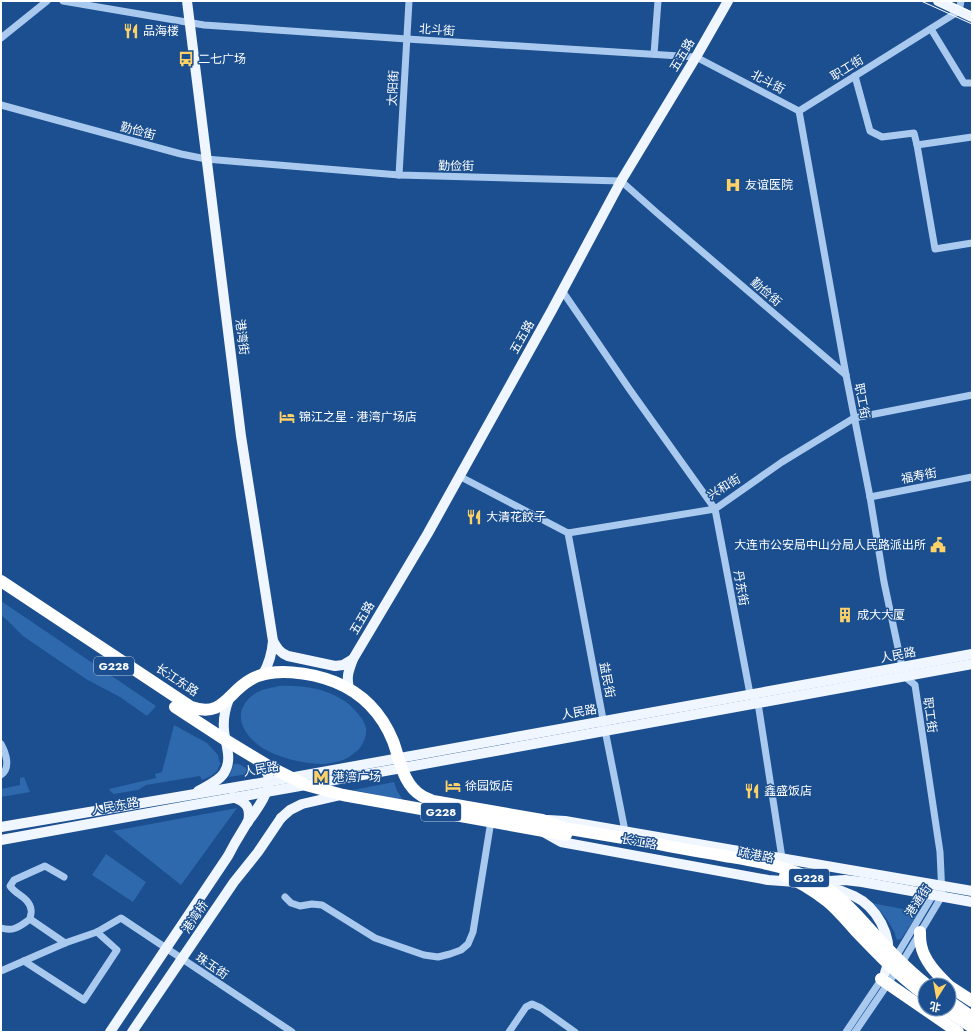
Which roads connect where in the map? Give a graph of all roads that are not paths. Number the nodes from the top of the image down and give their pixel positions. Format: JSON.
{"nodes":[{"id":1,"x":47,"y":1,"type":"edge"},
{"id":2,"x":62,"y":1,"type":"edge"},
{"id":3,"x":187,"y":1,"type":"edge"},
{"id":4,"x":409,"y":1,"type":"edge"},
{"id":5,"x":658,"y":1,"type":"edge"},
{"id":6,"x":728,"y":1,"type":"edge"},
{"id":7,"x":938,"y":1,"type":"edge"},
{"id":8,"x":960,"y":6,"type":"edge"},
{"id":9,"x":972,"y":17,"type":"edge"},
{"id":10,"x":189,"y":22,"type":"junction"},
{"id":11,"x":931,"y":29,"type":"junction"},
{"id":12,"x":1,"y":38,"type":"edge"},
{"id":13,"x":407,"y":39,"type":"junction"},
{"id":14,"x":654,"y":54,"type":"junction"},
{"id":15,"x":696,"y":56,"type":"junction"},
{"id":16,"x":855,"y":76,"type":"junction"},
{"id":17,"x":972,"y":83,"type":"edge"},
{"id":18,"x":1,"y":105,"type":"edge"},
{"id":19,"x":799,"y":110,"type":"junction"},
{"id":20,"x":972,"y":138,"type":"edge"},
{"id":21,"x":917,"y":145,"type":"junction"},
{"id":22,"x":206,"y":159,"type":"junction"},
{"id":23,"x":399,"y":176,"type":"junction"},
{"id":24,"x":621,"y":180,"type":"junction"},
{"id":25,"x":972,"y":243,"type":"edge"},
{"id":26,"x":563,"y":292,"type":"junction"},
{"id":27,"x":846,"y":375,"type":"junction"},
{"id":28,"x":972,"y":395,"type":"edge"},
{"id":29,"x":854,"y":418,"type":"junction"},
{"id":30,"x":459,"y":476,"type":"junction"},
{"id":31,"x":972,"y":477,"type":"edge"},
{"id":32,"x":870,"y":497,"type":"junction"},
{"id":33,"x":716,"y":509,"type":"junction"},
{"id":34,"x":568,"y":533,"type":"junction"},
{"id":35,"x":1,"y":581,"type":"edge"},
{"id":36,"x":1,"y":591,"type":"edge"},
{"id":37,"x":273,"y":641,"type":"junction"},
{"id":38,"x":972,"y":654,"type":"edge"},
{"id":39,"x":353,"y":659,"type":"junction"},
{"id":40,"x":972,"y":664,"type":"edge"},
{"id":41,"x":903,"y":672,"type":"junction"},
{"id":42,"x":262,"y":674,"type":"junction"},
{"id":43,"x":349,"y":688,"type":"junction"},
{"id":44,"x":750,"y":694,"type":"junction"},
{"id":45,"x":229,"y":699,"type":"junction"},
{"id":46,"x":758,"y":703,"type":"junction"},
{"id":47,"x":604,"y":726,"type":"junction"},
{"id":48,"x":392,"y":740,"type":"junction"},
{"id":49,"x":226,"y":741,"type":"junction"},
{"id":50,"x":1,"y":744,"type":"edge"},
{"id":51,"x":258,"y":760,"type":"junction"},
{"id":52,"x":420,"y":760,"type":"junction"},
{"id":53,"x":400,"y":763,"type":"junction"},
{"id":54,"x":1,"y":775,"type":"edge"},
{"id":55,"x":289,"y":778,"type":"junction"},
{"id":56,"x":269,"y":781,"type":"junction"},
{"id":57,"x":306,"y":785,"type":"junction"},
{"id":58,"x":266,"y":792,"type":"junction"},
{"id":59,"x":191,"y":794,"type":"junction"},
{"id":60,"x":343,"y":795,"type":"junction"},
{"id":61,"x":233,"y":797,"type":"junction"},
{"id":62,"x":491,"y":821,"type":"junction"},
{"id":63,"x":247,"y":823,"type":"junction"},
{"id":64,"x":541,"y":825,"type":"junction"},
{"id":65,"x":1,"y":827,"type":"edge"},
{"id":66,"x":625,"y":831,"type":"junction"},
{"id":67,"x":1,"y":840,"type":"edge"},
{"id":68,"x":652,"y":847,"type":"junction"},
{"id":69,"x":782,"y":858,"type":"junction"},
{"id":70,"x":64,"y":877,"type":"dead end"},
{"id":71,"x":807,"y":882,"type":"junction"},
{"id":72,"x":972,"y":891,"type":"edge"},
{"id":73,"x":939,"y":892,"type":"junction"},
{"id":74,"x":285,"y":897,"type":"dead end"},
{"id":75,"x":972,"y":902,"type":"edge"},
{"id":76,"x":30,"y":919,"type":"junction"},
{"id":77,"x":1,"y":928,"type":"edge"},
{"id":78,"x":97,"y":932,"type":"junction"},
{"id":79,"x":920,"y":932,"type":"junction"},
{"id":80,"x":65,"y":943,"type":"junction"},
{"id":81,"x":24,"y":962,"type":"junction"},
{"id":82,"x":1,"y":971,"type":"edge"},
{"id":83,"x":918,"y":977,"type":"edge"},
{"id":84,"x":941,"y":977,"type":"edge"},
{"id":85,"x":885,"y":979,"type":"junction"},
{"id":86,"x":917,"y":989,"type":"edge"},
{"id":87,"x":957,"y":991,"type":"edge"},
{"id":88,"x":972,"y":1001,"type":"edge"},
{"id":89,"x":957,"y":1007,"type":"edge"},
{"id":90,"x":956,"y":1017,"type":"edge"},
{"id":91,"x":972,"y":1017,"type":"edge"},
{"id":92,"x":972,"y":1028,"type":"edge"},
{"id":93,"x":110,"y":1032,"type":"edge"},
{"id":94,"x":132,"y":1032,"type":"edge"},
{"id":95,"x":292,"y":1032,"type":"edge"},
{"id":96,"x":509,"y":1032,"type":"edge"},
{"id":97,"x":575,"y":1032,"type":"edge"},
{"id":98,"x":846,"y":1032,"type":"edge"},
{"id":99,"x":855,"y":1032,"type":"edge"},
{"id":100,"x":958,"y":1032,"type":"edge"}],
"edges":[{"from":1,"to":12,"type":"street"},
{"from":2,"to":10,"type":"street","name":"北斗街"},
{"from":3,"to":10,"type":"main road","name":"港湾街"},
{"from":4,"to":13,"type":"street","name":"太阳街"},
{"from":5,"to":14,"type":"street"},
{"from":6,"to":15,"type":"main road","name":"五五路"},
{"from":7,"to":8,"type":"main road"},
{"from":8,"to":9,"type":"main road"},
{"from":8,"to":11,"type":"street","name":"职工街"},
{"from":10,"to":13,"type":"street","name":"北斗街"},
{"from":10,"to":22,"type":"main road","name":"港湾街"},
{"from":11,"to":16,"type":"street","name":"职工街"},
{"from":11,"to":17,"type":"street"},
{"from":13,"to":14,"type":"street","name":"北斗街"},
{"from":13,"to":23,"type":"street","name":"太阳街"},
{"from":14,"to":15,"type":"street","name":"北斗街"},
{"from":15,"to":19,"type":"street","name":"北斗街"},
{"from":15,"to":24,"type":"main road","name":"五五路"},
{"from":16,"to":19,"type":"street","name":"职工街"},
{"from":16,"to":21,"type":"street"},
{"from":18,"to":22,"type":"street","name":"勤俭街"},
{"from":19,"to":27,"type":"street","name":"职工街"},
{"from":20,"to":21,"type":"street"},
{"from":21,"to":25,"type":"street"},
{"from":22,"to":23,"type":"street","name":"勤俭街"},
{"from":22,"to":37,"type":"main road","name":"港湾街"},
{"from":23,"to":24,"type":"street","name":"勤俭街"},
{"from":24,"to":26,"type":"main road","name":"五五路"},
{"from":24,"to":27,"type":"street","name":"勤俭街"},
{"from":26,"to":30,"type":"main road","name":"五五路"},
{"from":26,"to":33,"type":"street","name":"丹东街"},
{"from":27,"to":29,"type":"street","name":"职工街"},
{"from":28,"to":29,"type":"street","name":"兴和街"},
{"from":29,"to":32,"type":"street","name":"职工街"},
{"from":29,"to":33,"type":"street","name":"兴和街"},
{"from":30,"to":34,"type":"street"},
{"from":30,"to":39,"type":"main road","name":"五五路"},
{"from":31,"to":32,"type":"street","name":"福寿街"},
{"from":32,"to":41,"type":"street","name":"职工街"},
{"from":33,"to":34,"type":"street","name":"兴和街"},
{"from":33,"to":44,"type":"street","name":"丹东街"},
{"from":34,"to":47,"type":"street","name":"益民街"},
{"from":35,"to":45,"type":"highway","name":"长江东路","number":"G228"},
{"from":36,"to":49,"type":"highway","name":"长江东路","number":"G228"},
{"from":37,"to":39,"type":"main road"},
{"from":37,"to":42,"type":"main road","name":"港湾街"},
{"from":38,"to":41,"type":"main road","name":"人民路"},
{"from":39,"to":43,"type":"main road","name":"五五路"},
{"from":40,"to":41,"type":"main road","name":"人民路"},
{"from":41,"to":44,"type":"main road","name":"人民路"},
{"from":41,"to":46,"type":"main road","name":"人民路"},
{"from":41,"to":73,"type":"street","name":"职工街"},
{"from":42,"to":43,"type":"highway","name":"长江东路","number":"G228"},
{"from":42,"to":45,"type":"highway","name":"长江东路","number":"G228"},
{"from":43,"to":48,"type":"highway","name":"长江东路","number":"G228"},
{"from":44,"to":46,"type":"street"},
{"from":44,"to":47,"type":"main road","name":"人民路"},
{"from":45,"to":49,"type":"main road"},
{"from":46,"to":47,"type":"main road","name":"人民路"},
{"from":46,"to":69,"type":"street"},
{"from":47,"to":52,"type":"main road","name":"人民路"},
{"from":47,"to":66,"type":"street","name":"益民街"},
{"from":48,"to":52,"type":"main road"},
{"from":48,"to":53,"type":"highway","name":"长江东路","number":"G228"},
{"from":49,"to":51,"type":"highway","name":"长江东路","number":"G228"},
{"from":49,"to":59,"type":"main road"},
{"from":50,"to":54,"type":"street"},
{"from":51,"to":55,"type":"highway","name":"长江东路","number":"G228"},
{"from":51,"to":56,"type":"main road"},
{"from":52,"to":53,"type":"main road","name":"人民路"},
{"from":53,"to":55,"type":"main road","name":"人民路"},
{"from":53,"to":57,"type":"main road","name":"人民路"},
{"from":53,"to":64,"type":"highway","name":"长江路","number":"G228"},
{"from":55,"to":56,"type":"main road","name":"人民路"},
{"from":55,"to":57,"type":"highway","name":"长江东路","number":"G228"},
{"from":56,"to":58,"type":"main road","name":"港湾桥"},
{"from":56,"to":59,"type":"main road","name":"人民路"},
{"from":57,"to":58,"type":"main road","name":"人民路"},
{"from":57,"to":60,"type":"highway","name":"长江路","number":"G228"},
{"from":58,"to":61,"type":"main road","name":"人民路"},
{"from":58,"to":63,"type":"main road","name":"港湾桥"},
{"from":59,"to":65,"type":"main road","name":"人民东路"},
{"from":60,"to":62,"type":"highway","name":"长江路","number":"G228"},
{"from":60,"to":94,"type":"main road","name":"港湾桥","bridge":true},
{"from":61,"to":63,"type":"main road"},
{"from":61,"to":67,"type":"main road","name":"人民东路"},
{"from":62,"to":64,"type":"highway","name":"长江路","number":"G228"},
{"from":62,"to":74,"type":"street"},
{"from":63,"to":93,"type":"main road","name":"港湾桥","bridge":true},
{"from":64,"to":66,"type":"main road"},
{"from":64,"to":68,"type":"highway","name":"疏港路","number":"G228"},
{"from":64,"to":71,"type":"main road","name":"长江路"},
{"from":66,"to":69,"type":"main road"},
{"from":68,"to":83,"type":"highway","name":"疏港路","number":"G228","bridge":true},
{"from":68,"to":86,"type":"highway","name":"疏港路","number":"G228","bridge":true},
{"from":69,"to":73,"type":"main road"},
{"from":70,"to":76,"type":"street"},
{"from":71,"to":73,"type":"main road","name":"长江路"},
{"from":71,"to":85,"type":"main road"},
{"from":72,"to":73,"type":"main road","name":"长江路"},
{"from":73,"to":75,"type":"main road","name":"长江路"},
{"from":73,"to":79,"type":"street","name":"港通街"},
{"from":73,"to":85,"type":"street","name":"港通街"},
{"from":76,"to":77,"type":"street"},
{"from":76,"to":80,"type":"street"},
{"from":78,"to":80,"type":"street"},
{"from":78,"to":81,"type":"street"},
{"from":78,"to":95,"type":"street","name":"珠玉街"},
{"from":79,"to":84,"type":"highway"},
{"from":79,"to":85,"type":"street","name":"港通街"},
{"from":80,"to":81,"type":"street"},
{"from":81,"to":82,"type":"street"},
{"from":85,"to":98,"type":"street","name":"港通街"},
{"from":85,"to":99,"type":"street","name":"港通街"},
{"from":85,"to":100,"type":"highway"},
{"from":87,"to":88,"type":"highway"},
{"from":89,"to":91,"type":"highway"},
{"from":90,"to":92,"type":"highway"},
{"from":96,"to":97,"type":"street"}]}
